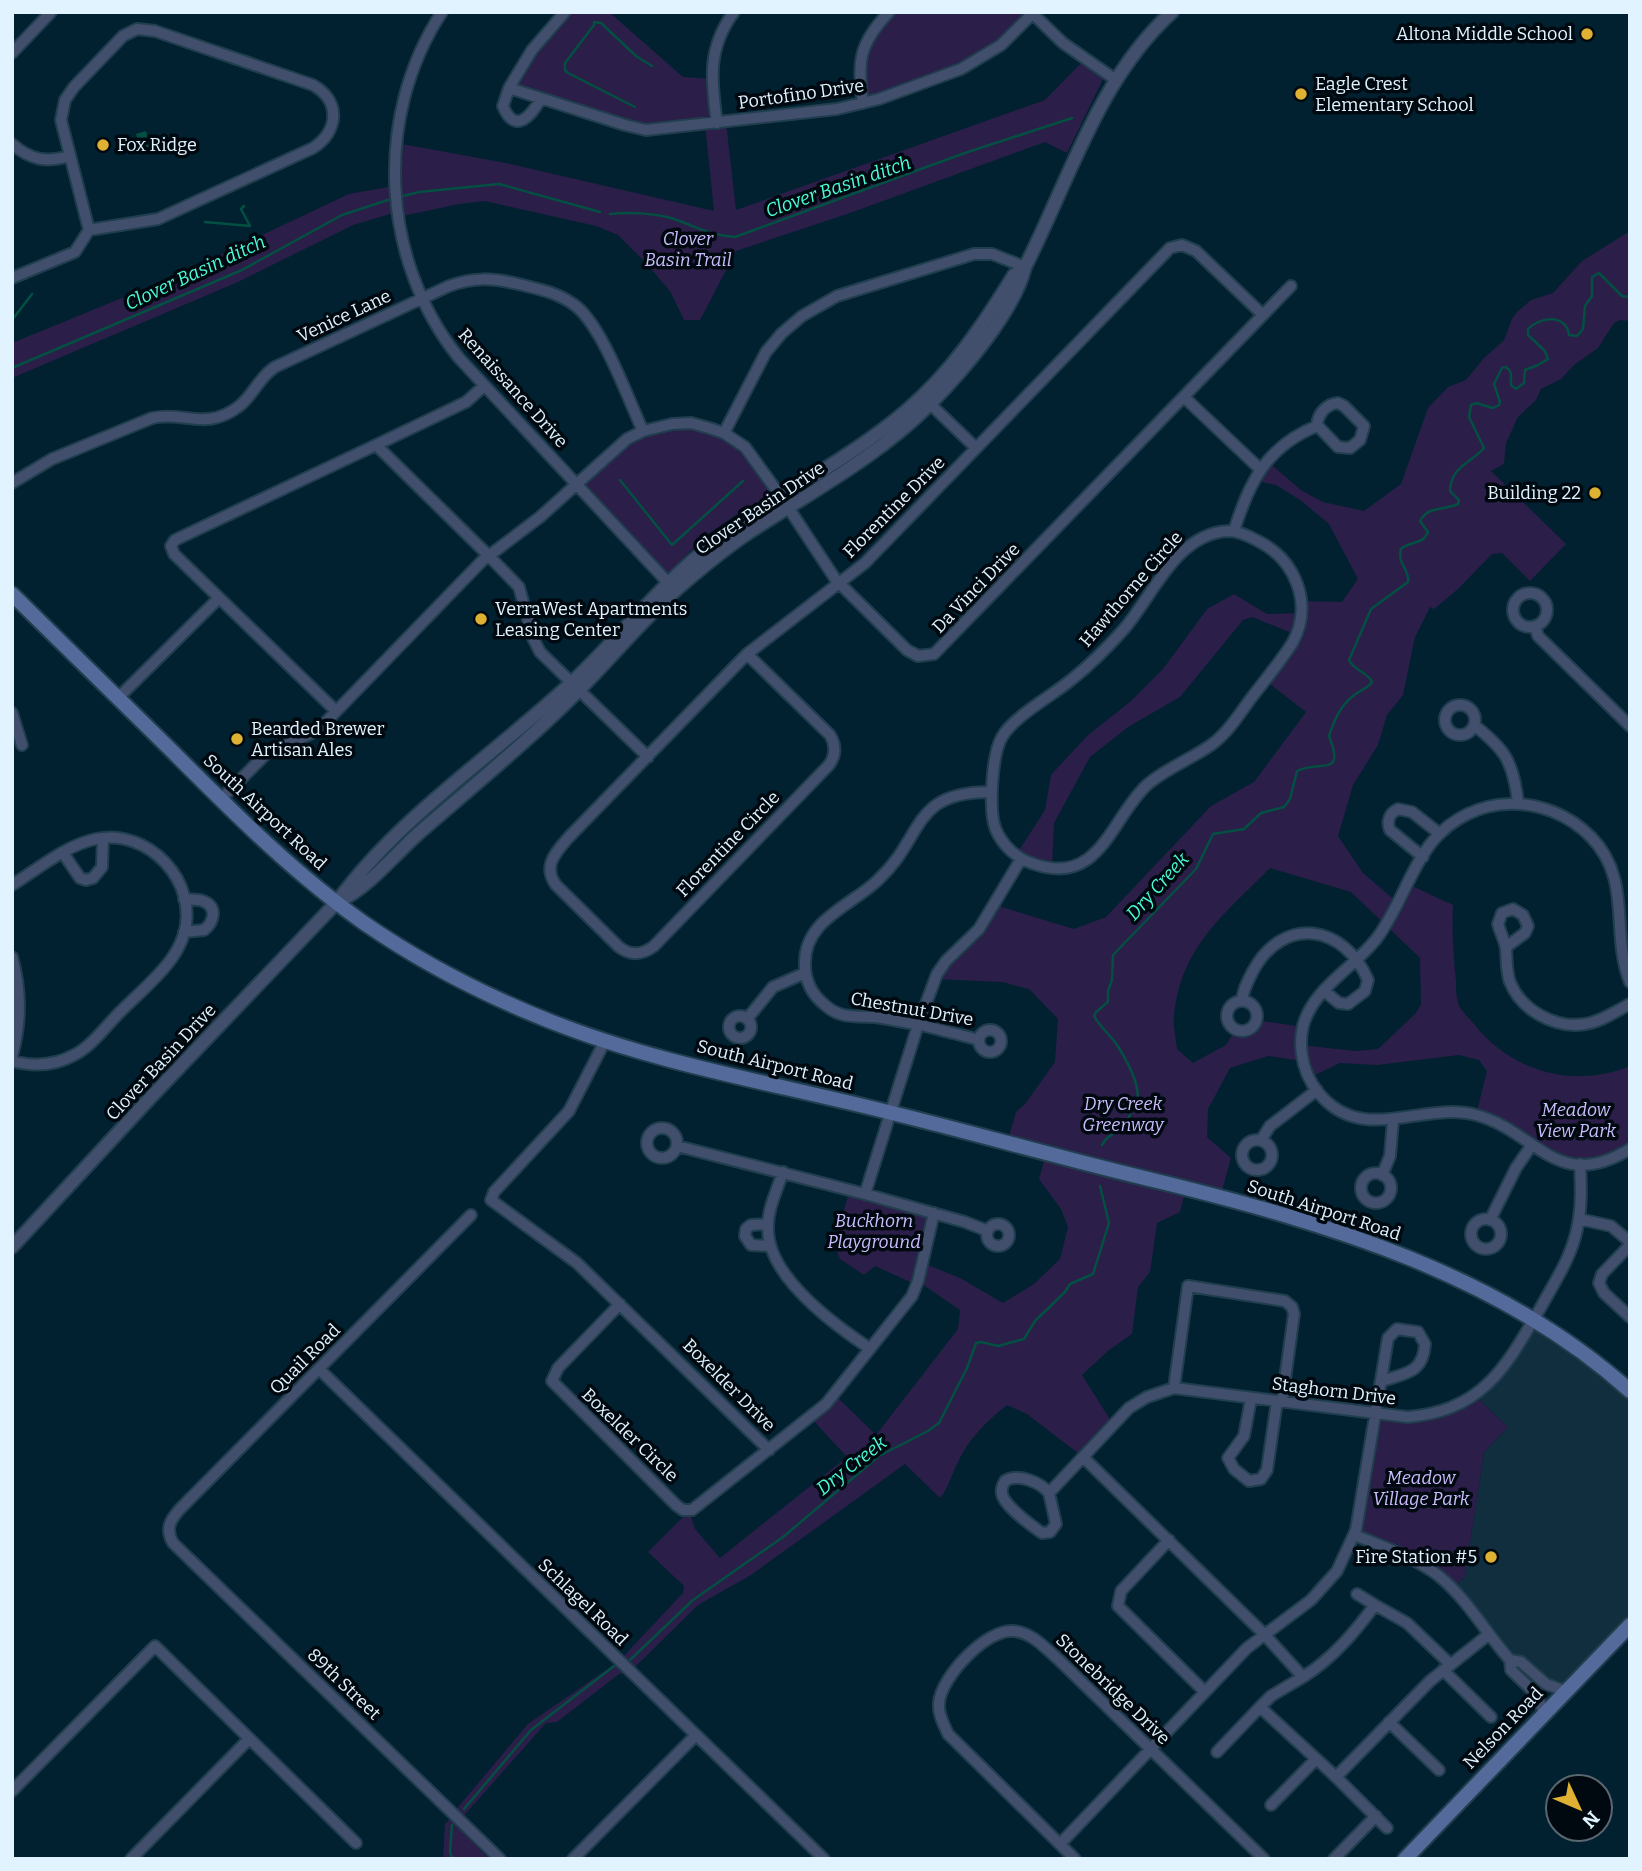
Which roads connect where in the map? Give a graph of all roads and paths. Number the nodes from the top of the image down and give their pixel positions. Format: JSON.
{"nodes":[{"id":1,"x":51,"y":12,"type":"edge"},
{"id":2,"x":442,"y":12,"type":"edge"},
{"id":3,"x":565,"y":12,"type":"edge"},
{"id":4,"x":734,"y":12,"type":"edge"},
{"id":5,"x":889,"y":12,"type":"edge"},
{"id":6,"x":1172,"y":12,"type":"edge"},
{"id":7,"x":1034,"y":13,"type":"edge"},
{"id":8,"x":12,"y":53,"type":"edge"},
{"id":9,"x":1116,"y":80,"type":"junction"},
{"id":10,"x":509,"y":88,"type":"junction"},
{"id":11,"x":541,"y":98,"type":"junction"},
{"id":12,"x":863,"y":103,"type":"junction"},
{"id":13,"x":717,"y":123,"type":"junction"},
{"id":14,"x":15,"y":151,"type":"edge"},
{"id":15,"x":69,"y":156,"type":"junction"},
{"id":16,"x":89,"y":230,"type":"junction"},
{"id":17,"x":1025,"y":267,"type":"junction"},
{"id":18,"x":12,"y":278,"type":"edge"},
{"id":19,"x":1291,"y":286,"type":"dead end"},
{"id":20,"x":423,"y":299,"type":"junction"},
{"id":21,"x":1263,"y":316,"type":"junction"},
{"id":22,"x":484,"y":386,"type":"junction"},
{"id":23,"x":1184,"y":397,"type":"junction"},
{"id":24,"x":926,"y":400,"type":"junction"},
{"id":25,"x":1317,"y":426,"type":"junction"},
{"id":26,"x":643,"y":431,"type":"junction"},
{"id":27,"x":724,"y":433,"type":"junction"},
{"id":28,"x":376,"y":445,"type":"junction"},
{"id":29,"x":976,"y":448,"type":"junction"},
{"id":30,"x":1260,"y":469,"type":"junction"},
{"id":31,"x":12,"y":483,"type":"edge"},
{"id":32,"x":577,"y":485,"type":"junction"},
{"id":33,"x":785,"y":502,"type":"junction"},
{"id":34,"x":1234,"y":531,"type":"junction"},
{"id":35,"x":489,"y":556,"type":"junction"},
{"id":36,"x":839,"y":585,"type":"junction"},
{"id":37,"x":672,"y":587,"type":"junction"},
{"id":38,"x":12,"y":594,"type":"edge"},
{"id":39,"x":219,"y":598,"type":"junction"},
{"id":40,"x":1535,"y":626,"type":"dead end"},
{"id":41,"x":747,"y":654,"type":"junction"},
{"id":42,"x":575,"y":687,"type":"junction"},
{"id":43,"x":118,"y":698,"type":"junction"},
{"id":44,"x":336,"y":711,"type":"junction"},
{"id":45,"x":12,"y":713,"type":"edge"},
{"id":46,"x":1474,"y":725,"type":"dead end"},
{"id":47,"x":1630,"y":726,"type":"edge"},
{"id":48,"x":22,"y":745,"type":"dead end"},
{"id":49,"x":648,"y":757,"type":"junction"},
{"id":50,"x":992,"y":792,"type":"junction"},
{"id":51,"x":220,"y":800,"type":"junction"},
{"id":52,"x":1518,"y":802,"type":"junction"},
{"id":53,"x":1440,"y":834,"type":"junction"},
{"id":54,"x":103,"y":838,"type":"junction"},
{"id":55,"x":64,"y":853,"type":"junction"},
{"id":56,"x":1423,"y":857,"type":"junction"},
{"id":57,"x":1021,"y":859,"type":"junction"},
{"id":58,"x":550,"y":865,"type":"joint"},
{"id":59,"x":12,"y":885,"type":"edge"},
{"id":60,"x":184,"y":899,"type":"junction"},
{"id":61,"x":337,"y":902,"type":"junction"},
{"id":62,"x":1625,"y":911,"type":"edge"},
{"id":63,"x":184,"y":932,"type":"junction"},
{"id":64,"x":1506,"y":947,"type":"dead end"},
{"id":65,"x":12,"y":957,"type":"edge"},
{"id":66,"x":1356,"y":961,"type":"junction"},
{"id":67,"x":805,"y":974,"type":"junction"},
{"id":68,"x":1630,"y":982,"type":"edge"},
{"id":69,"x":1324,"y":991,"type":"junction"},
{"id":70,"x":1242,"y":1001,"type":"dead end"},
{"id":71,"x":1630,"y":1004,"type":"edge"},
{"id":72,"x":747,"y":1019,"type":"dead end"},
{"id":73,"x":918,"y":1025,"type":"junction"},
{"id":74,"x":979,"y":1040,"type":"dead end"},
{"id":75,"x":605,"y":1041,"type":"junction"},
{"id":76,"x":14,"y":1043,"type":"edge"},
{"id":77,"x":12,"y":1056,"type":"edge"},
{"id":78,"x":12,"y":1061,"type":"edge"},
{"id":79,"x":1317,"y":1090,"type":"junction"},
{"id":80,"x":892,"y":1113,"type":"junction"},
{"id":81,"x":1393,"y":1120,"type":"junction"},
{"id":82,"x":1261,"y":1140,"type":"dead end"},
{"id":83,"x":677,"y":1146,"type":"dead end"},
{"id":84,"x":1531,"y":1146,"type":"junction"},
{"id":85,"x":1630,"y":1149,"type":"edge"},
{"id":86,"x":1580,"y":1164,"type":"junction"},
{"id":87,"x":783,"y":1172,"type":"junction"},
{"id":88,"x":1382,"y":1175,"type":"dead end"},
{"id":89,"x":865,"y":1194,"type":"junction"},
{"id":90,"x":934,"y":1213,"type":"junction"},
{"id":91,"x":471,"y":1215,"type":"dead end"},
{"id":92,"x":1579,"y":1219,"type":"junction"},
{"id":93,"x":1490,"y":1220,"type":"dead end"},
{"id":94,"x":768,"y":1224,"type":"junction"},
{"id":95,"x":988,"y":1231,"type":"dead end"},
{"id":96,"x":1630,"y":1243,"type":"edge"},
{"id":97,"x":770,"y":1246,"type":"junction"},
{"id":98,"x":12,"y":1247,"type":"edge"},
{"id":99,"x":620,"y":1304,"type":"junction"},
{"id":100,"x":1630,"y":1317,"type":"edge"},
{"id":101,"x":1533,"y":1320,"type":"junction"},
{"id":102,"x":869,"y":1349,"type":"junction"},
{"id":103,"x":320,"y":1370,"type":"junction"},
{"id":104,"x":1382,"y":1381,"type":"junction"},
{"id":105,"x":1174,"y":1388,"type":"junction"},
{"id":106,"x":1630,"y":1391,"type":"edge"},
{"id":107,"x":1251,"y":1399,"type":"junction"},
{"id":108,"x":1279,"y":1401,"type":"junction"},
{"id":109,"x":1375,"y":1414,"type":"junction"},
{"id":110,"x":769,"y":1450,"type":"junction"},
{"id":111,"x":1083,"y":1457,"type":"junction"},
{"id":112,"x":1049,"y":1493,"type":"junction"},
{"id":113,"x":168,"y":1530,"type":"joint"},
{"id":114,"x":1355,"y":1535,"type":"junction"},
{"id":115,"x":1168,"y":1540,"type":"junction"},
{"id":116,"x":1357,"y":1594,"type":"dead end"},
{"id":117,"x":1375,"y":1605,"type":"junction"},
{"id":118,"x":1630,"y":1625,"type":"edge"},
{"id":119,"x":1264,"y":1634,"type":"junction"},
{"id":120,"x":1488,"y":1634,"type":"junction"},
{"id":121,"x":1510,"y":1660,"type":"junction"},
{"id":122,"x":1446,"y":1667,"type":"junction"},
{"id":123,"x":1303,"y":1677,"type":"junction"},
{"id":124,"x":1565,"y":1691,"type":"junction"},
{"id":125,"x":1205,"y":1692,"type":"junction"},
{"id":126,"x":1260,"y":1707,"type":"junction"},
{"id":127,"x":1544,"y":1713,"type":"junction"},
{"id":128,"x":1491,"y":1717,"type":"dead end"},
{"id":129,"x":1389,"y":1722,"type":"junction"},
{"id":130,"x":696,"y":1735,"type":"junction"},
{"id":131,"x":249,"y":1739,"type":"junction"},
{"id":132,"x":1151,"y":1750,"type":"junction"},
{"id":133,"x":1217,"y":1752,"type":"dead end"},
{"id":134,"x":1316,"y":1759,"type":"junction"},
{"id":135,"x":1439,"y":1770,"type":"dead end"},
{"id":136,"x":1336,"y":1777,"type":"junction"},
{"id":137,"x":12,"y":1791,"type":"edge"},
{"id":138,"x":1271,"y":1805,"type":"dead end"},
{"id":139,"x":1376,"y":1816,"type":"junction"},
{"id":140,"x":1387,"y":1828,"type":"dead end"},
{"id":141,"x":356,"y":1843,"type":"dead end"},
{"id":142,"x":1060,"y":1844,"type":"junction"},
{"id":143,"x":131,"y":1859,"type":"edge"},
{"id":144,"x":500,"y":1859,"type":"edge"},
{"id":145,"x":573,"y":1859,"type":"edge"},
{"id":146,"x":824,"y":1859,"type":"edge"},
{"id":147,"x":1075,"y":1859,"type":"edge"},
{"id":148,"x":1264,"y":1859,"type":"edge"},
{"id":149,"x":1334,"y":1859,"type":"edge"},
{"id":150,"x":1405,"y":1859,"type":"edge"}],
"edges":[{"from":1,"to":8,"type":"street"},
{"from":2,"to":20,"type":"street","name":"Renaissance Drive"},
{"from":3,"to":10,"type":"street"},
{"from":4,"to":13,"type":"street"},
{"from":5,"to":12,"type":"street"},
{"from":6,"to":9,"type":"street","name":"Clover Basin Drive"},
{"from":7,"to":9,"type":"street"},
{"from":7,"to":12,"type":"street","name":"Portofino Drive"},
{"from":9,"to":17,"type":"street","name":"Clover Basin Drive"},
{"from":10,"to":11,"type":"street","name":"Portofino Drive"},
{"from":10,"to":11,"type":"street"},
{"from":11,"to":13,"type":"street","name":"Portofino Drive"},
{"from":12,"to":13,"type":"street","name":"Portofino Drive"},
{"from":14,"to":15,"type":"street"},
{"from":15,"to":16,"type":"street"},
{"from":15,"to":16,"type":"street"},
{"from":16,"to":18,"type":"street"},
{"from":17,"to":24,"type":"street","name":"Clover Basin Drive"},
{"from":17,"to":27,"type":"street"},
{"from":19,"to":21,"type":"street","name":"Da Vinci Drive"},
{"from":20,"to":22,"type":"street","name":"Renaissance Drive"},
{"from":20,"to":26,"type":"street","name":"Venice Lane"},
{"from":20,"to":31,"type":"street","name":"Venice Lane"},
{"from":21,"to":23,"type":"street","name":"Da Vinci Drive"},
{"from":21,"to":29,"type":"street","name":"Florentine Drive"},
{"from":22,"to":28,"type":"street"},
{"from":22,"to":32,"type":"street","name":"Renaissance Drive"},
{"from":23,"to":30,"type":"street"},
{"from":23,"to":36,"type":"street","name":"Da Vinci Drive"},
{"from":24,"to":29,"type":"street"},
{"from":24,"to":33,"type":"street","name":"Clover Basin Drive"},
{"from":25,"to":25,"type":"street"},
{"from":25,"to":30,"type":"street"},
{"from":26,"to":27,"type":"street","name":"Da Vinci Drive"},
{"from":26,"to":32,"type":"street","name":"Da Vinci Drive"},
{"from":27,"to":33,"type":"street","name":"Da Vinci Drive"},
{"from":28,"to":35,"type":"street"},
{"from":28,"to":39,"type":"street"},
{"from":29,"to":36,"type":"street","name":"Florentine Drive"},
{"from":30,"to":34,"type":"street"},
{"from":32,"to":35,"type":"street","name":"Da Vinci Drive"},
{"from":32,"to":37,"type":"street","name":"Renaissance Drive"},
{"from":33,"to":36,"type":"street","name":"Da Vinci Drive"},
{"from":33,"to":37,"type":"street","name":"Clover Basin Drive"},
{"from":34,"to":50,"type":"street","name":"Hawthorne Circle"},
{"from":34,"to":57,"type":"street"},
{"from":35,"to":42,"type":"street"},
{"from":35,"to":44,"type":"street","name":"Da Vinci Drive"},
{"from":36,"to":41,"type":"street","name":"Florentine Drive"},
{"from":37,"to":42,"type":"street","name":"Clover Basin Drive"},
{"from":38,"to":43,"type":"main road","name":"South Airport Road"},
{"from":39,"to":43,"type":"street"},
{"from":39,"to":44,"type":"street"},
{"from":40,"to":47,"type":"street"},
{"from":41,"to":49,"type":"street","name":"Florentine Drive"},
{"from":41,"to":58,"type":"street","name":"Florentine Circle"},
{"from":42,"to":49,"type":"street"},
{"from":42,"to":61,"type":"street","name":"Clover Basin Drive"},
{"from":43,"to":51,"type":"main road","name":"South Airport Road"},
{"from":44,"to":51,"type":"street","name":"Da Vinci Drive"},
{"from":45,"to":48,"type":"street"},
{"from":46,"to":52,"type":"street"},
{"from":49,"to":58,"type":"street","name":"Florentine Drive"},
{"from":50,"to":57,"type":"street","name":"Hawthorne Circle"},
{"from":50,"to":67,"type":"street"},
{"from":51,"to":61,"type":"main road","name":"South Airport Road"},
{"from":52,"to":53,"type":"street"},
{"from":52,"to":62,"type":"street"},
{"from":53,"to":56,"type":"street"},
{"from":53,"to":56,"type":"street"},
{"from":54,"to":55,"type":"street"},
{"from":54,"to":55,"type":"street"},
{"from":54,"to":60,"type":"street"},
{"from":55,"to":59,"type":"street"},
{"from":56,"to":66,"type":"street"},
{"from":57,"to":73,"type":"street"},
{"from":60,"to":63,"type":"street"},
{"from":60,"to":63,"type":"street"},
{"from":61,"to":75,"type":"main road","name":"South Airport Road"},
{"from":61,"to":98,"type":"street","name":"Clover Basin Drive"},
{"from":62,"to":68,"type":"street"},
{"from":63,"to":78,"type":"street"},
{"from":64,"to":71,"type":"street"},
{"from":65,"to":76,"type":"street"},
{"from":66,"to":69,"type":"street"},
{"from":66,"to":69,"type":"street"},
{"from":66,"to":70,"type":"street"},
{"from":67,"to":72,"type":"street"},
{"from":67,"to":73,"type":"street","name":"Chestnut Drive"},
{"from":69,"to":79,"type":"street"},
{"from":73,"to":74,"type":"street","name":"Chestnut Drive"},
{"from":73,"to":80,"type":"street"},
{"from":75,"to":80,"type":"main road","name":"South Airport Road"},
{"from":75,"to":99,"type":"street","name":"Boxelder Drive"},
{"from":76,"to":77,"type":"street"},
{"from":79,"to":81,"type":"street"},
{"from":79,"to":82,"type":"street"},
{"from":80,"to":89,"type":"street"},
{"from":80,"to":101,"type":"main road","name":"South Airport Road"},
{"from":81,"to":84,"type":"street"},
{"from":81,"to":88,"type":"street"},
{"from":83,"to":87,"type":"street"},
{"from":84,"to":86,"type":"street"},
{"from":84,"to":93,"type":"street"},
{"from":85,"to":86,"type":"street"},
{"from":86,"to":92,"type":"street","name":"Staghorn Drive"},
{"from":87,"to":89,"type":"street"},
{"from":87,"to":94,"type":"street"},
{"from":89,"to":90,"type":"street"},
{"from":90,"to":95,"type":"street"},
{"from":90,"to":102,"type":"street","name":"Boxelder Drive"},
{"from":91,"to":103,"type":"street","name":"Quail Road"},
{"from":92,"to":96,"type":"street"},
{"from":92,"to":101,"type":"street","name":"Staghorn Drive"},
{"from":94,"to":97,"type":"street"},
{"from":94,"to":97,"type":"street"},
{"from":96,"to":100,"type":"street"},
{"from":97,"to":102,"type":"street"},
{"from":99,"to":110,"type":"street","name":"Boxelder Drive"},
{"from":99,"to":110,"type":"street","name":"Boxelder Circle"},
{"from":101,"to":106,"type":"main road","name":"South Airport Road"},
{"from":101,"to":109,"type":"street","name":"Staghorn Drive"},
{"from":102,"to":110,"type":"street","name":"Boxelder Drive"},
{"from":103,"to":113,"type":"street","name":"Quail Road"},
{"from":103,"to":130,"type":"street","name":"Schlagel Road"},
{"from":104,"to":104,"type":"street"},
{"from":104,"to":109,"type":"street"},
{"from":105,"to":107,"type":"street","name":"Staghorn Drive"},
{"from":105,"to":108,"type":"street"},
{"from":105,"to":111,"type":"street","name":"Staghorn Drive"},
{"from":107,"to":108,"type":"street","name":"Staghorn Drive"},
{"from":107,"to":108,"type":"street"},
{"from":108,"to":109,"type":"street","name":"Staghorn Drive"},
{"from":109,"to":114,"type":"street"},
{"from":111,"to":112,"type":"street","name":"Staghorn Drive"},
{"from":111,"to":115,"type":"street"},
{"from":112,"to":112,"type":"street"},
{"from":113,"to":144,"type":"street","name":"89th Street"},
{"from":114,"to":119,"type":"street"},
{"from":114,"to":120,"type":"street"},
{"from":115,"to":119,"type":"street"},
{"from":115,"to":125,"type":"street"},
{"from":116,"to":117,"type":"street"},
{"from":117,"to":122,"type":"street"},
{"from":117,"to":123,"type":"street"},
{"from":118,"to":124,"type":"main road","name":"Nelson Road"},
{"from":119,"to":123,"type":"street"},
{"from":119,"to":125,"type":"street"},
{"from":120,"to":121,"type":"street"},
{"from":120,"to":122,"type":"street"},
{"from":121,"to":124,"type":"street"},
{"from":121,"to":127,"type":"street"},
{"from":122,"to":128,"type":"street"},
{"from":122,"to":129,"type":"street"},
{"from":123,"to":126,"type":"street"},
{"from":124,"to":127,"type":"main road","name":"Nelson Road"},
{"from":125,"to":132,"type":"street"},
{"from":126,"to":133,"type":"street"},
{"from":126,"to":134,"type":"street"},
{"from":127,"to":150,"type":"main road","name":"Nelson Road"},
{"from":129,"to":135,"type":"street"},
{"from":129,"to":136,"type":"street"},
{"from":130,"to":145,"type":"street"},
{"from":130,"to":146,"type":"street","name":"Schlagel Road"},
{"from":131,"to":137,"type":"street"},
{"from":131,"to":141,"type":"street"},
{"from":131,"to":143,"type":"street"},
{"from":132,"to":142,"type":"street"},
{"from":132,"to":142,"type":"street","name":"Stonebridge Drive"},
{"from":132,"to":148,"type":"street","name":"Stonebridge Drive"},
{"from":134,"to":136,"type":"street"},
{"from":134,"to":138,"type":"street"},
{"from":136,"to":139,"type":"street"},
{"from":139,"to":140,"type":"street"},
{"from":139,"to":149,"type":"street"},
{"from":142,"to":147,"type":"street","name":"Stonebridge Drive"}]}
